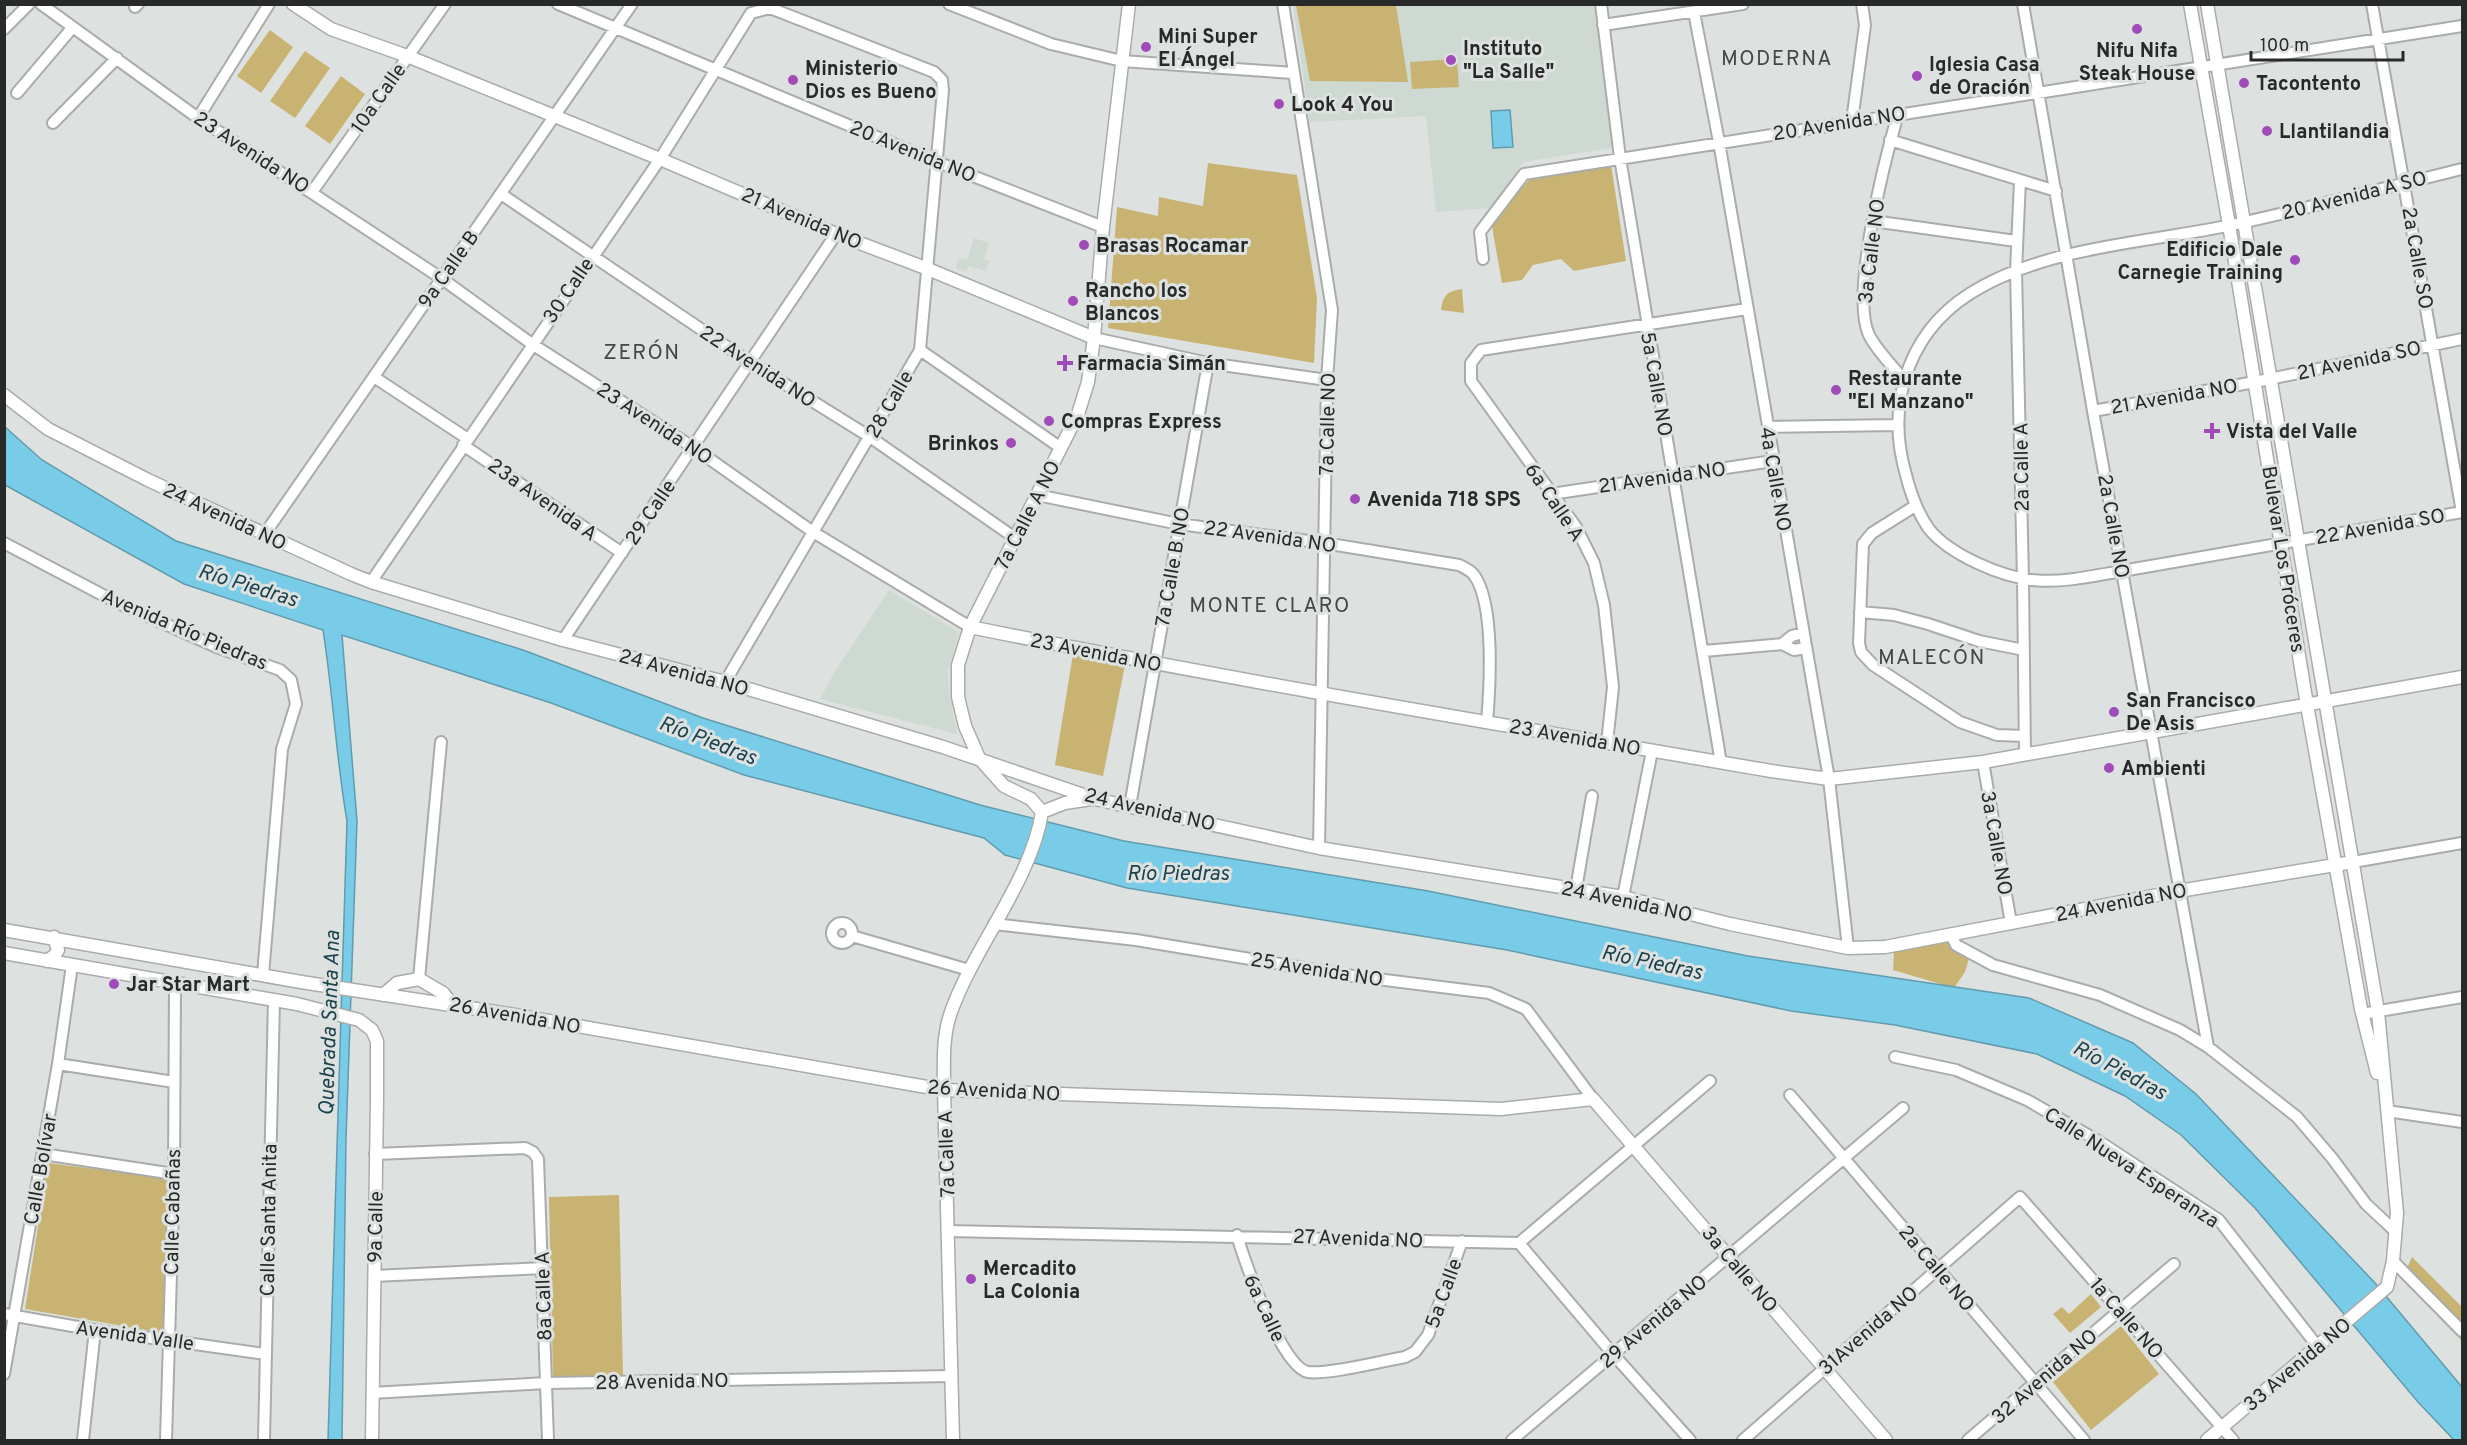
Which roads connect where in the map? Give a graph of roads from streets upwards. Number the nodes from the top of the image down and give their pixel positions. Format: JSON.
{"nodes":[{"id":1,"x":29,"y":4,"type":"edge"},
{"id":2,"x":41,"y":4,"type":"edge"},
{"id":3,"x":269,"y":4,"type":"edge"},
{"id":4,"x":292,"y":4,"type":"edge"},
{"id":5,"x":445,"y":4,"type":"edge"},
{"id":6,"x":558,"y":4,"type":"edge"},
{"id":7,"x":632,"y":4,"type":"edge"},
{"id":8,"x":950,"y":4,"type":"edge"},
{"id":9,"x":1130,"y":4,"type":"edge"},
{"id":10,"x":1283,"y":4,"type":"edge"},
{"id":11,"x":1601,"y":4,"type":"edge"},
{"id":12,"x":1743,"y":4,"type":"edge"},
{"id":13,"x":1862,"y":4,"type":"edge"},
{"id":14,"x":2023,"y":4,"type":"edge"},
{"id":15,"x":2190,"y":4,"type":"edge"},
{"id":16,"x":2207,"y":4,"type":"edge"},
{"id":17,"x":2372,"y":4,"type":"edge"},
{"id":18,"x":1694,"y":12,"type":"junction"},
{"id":19,"x":1603,"y":25,"type":"junction"},
{"id":20,"x":2463,"y":26,"type":"edge"},
{"id":21,"x":73,"y":27,"type":"junction"},
{"id":22,"x":615,"y":27,"type":"junction"},
{"id":23,"x":4,"y":29,"type":"edge"},
{"id":24,"x":2379,"y":39,"type":"junction"},
{"id":25,"x":407,"y":56,"type":"junction"},
{"id":26,"x":117,"y":58,"type":"junction"},
{"id":27,"x":1122,"y":61,"type":"junction"},
{"id":28,"x":2218,"y":64,"type":"junction"},
{"id":29,"x":2201,"y":67,"type":"junction"},
{"id":30,"x":716,"y":69,"type":"junction"},
{"id":31,"x":1293,"y":73,"type":"junction"},
{"id":32,"x":943,"y":90,"type":"joint"},
{"id":33,"x":2039,"y":91,"type":"junction"},
{"id":34,"x":17,"y":93,"type":"dead end"},
{"id":35,"x":1898,"y":114,"type":"junction"},
{"id":36,"x":553,"y":116,"type":"junction"},
{"id":37,"x":198,"y":118,"type":"junction"},
{"id":38,"x":1852,"y":121,"type":"junction"},
{"id":39,"x":52,"y":123,"type":"dead end"},
{"id":40,"x":1890,"y":140,"type":"junction"},
{"id":41,"x":1719,"y":142,"type":"junction"},
{"id":42,"x":1620,"y":158,"type":"junction"},
{"id":43,"x":660,"y":159,"type":"junction"},
{"id":44,"x":937,"y":162,"type":"junction"},
{"id":45,"x":2463,"y":169,"type":"edge"},
{"id":46,"x":2020,"y":180,"type":"junction"},
{"id":47,"x":2404,"y":183,"type":"junction"},
{"id":48,"x":2056,"y":191,"type":"junction"},
{"id":49,"x":312,"y":192,"type":"junction"},
{"id":50,"x":501,"y":194,"type":"junction"},
{"id":51,"x":1873,"y":221,"type":"junction"},
{"id":52,"x":2245,"y":221,"type":"junction"},
{"id":53,"x":2229,"y":225,"type":"junction"},
{"id":54,"x":1103,"y":227,"type":"junction"},
{"id":55,"x":836,"y":234,"type":"junction"},
{"id":56,"x":2016,"y":241,"type":"junction"},
{"id":57,"x":592,"y":256,"type":"junction"},
{"id":58,"x":2067,"y":256,"type":"junction"},
{"id":59,"x":1483,"y":259,"type":"dead end"},
{"id":60,"x":928,"y":269,"type":"junction"},
{"id":61,"x":2016,"y":271,"type":"junction"},
{"id":62,"x":441,"y":278,"type":"junction"},
{"id":63,"x":1747,"y":309,"type":"junction"},
{"id":64,"x":1647,"y":324,"type":"junction"},
{"id":65,"x":1094,"y":338,"type":"junction"},
{"id":66,"x":2463,"y":339,"type":"edge"},
{"id":67,"x":532,"y":344,"type":"junction"},
{"id":68,"x":2433,"y":345,"type":"junction"},
{"id":69,"x":920,"y":350,"type":"junction"},
{"id":70,"x":751,"y":363,"type":"junction"},
{"id":71,"x":1208,"y":363,"type":"junction"},
{"id":72,"x":374,"y":377,"type":"junction"},
{"id":73,"x":2271,"y":378,"type":"junction"},
{"id":74,"x":1904,"y":379,"type":"junction"},
{"id":75,"x":1327,"y":380,"type":"junction"},
{"id":76,"x":2254,"y":382,"type":"junction"},
{"id":77,"x":4,"y":395,"type":"edge"},
{"id":78,"x":2093,"y":411,"type":"junction"},
{"id":79,"x":1898,"y":425,"type":"junction"},
{"id":80,"x":1768,"y":427,"type":"junction"},
{"id":81,"x":870,"y":437,"type":"junction"},
{"id":82,"x":465,"y":442,"type":"junction"},
{"id":83,"x":694,"y":448,"type":"junction"},
{"id":84,"x":1061,"y":448,"type":"junction"},
{"id":85,"x":1773,"y":461,"type":"junction"},
{"id":86,"x":1672,"y":475,"type":"junction"},
{"id":87,"x":1551,"y":494,"type":"junction"},
{"id":88,"x":1037,"y":495,"type":"junction"},
{"id":89,"x":1915,"y":506,"type":"junction"},
{"id":90,"x":2462,"y":512,"type":"edge"},
{"id":91,"x":1179,"y":524,"type":"junction"},
{"id":92,"x":813,"y":532,"type":"junction"},
{"id":93,"x":264,"y":535,"type":"junction"},
{"id":94,"x":1015,"y":538,"type":"junction"},
{"id":95,"x":2298,"y":540,"type":"junction"},
{"id":96,"x":4,"y":543,"type":"edge"},
{"id":97,"x":1324,"y":543,"type":"junction"},
{"id":98,"x":2282,"y":543,"type":"junction"},
{"id":99,"x":622,"y":553,"type":"junction"},
{"id":100,"x":2122,"y":571,"type":"junction"},
{"id":101,"x":2024,"y":580,"type":"junction"},
{"id":102,"x":371,"y":582,"type":"junction"},
{"id":103,"x":1860,"y":612,"type":"junction"},
{"id":104,"x":970,"y":627,"type":"junction"},
{"id":105,"x":1803,"y":633,"type":"junction"},
{"id":106,"x":563,"y":640,"type":"junction"},
{"id":107,"x":1782,"y":644,"type":"junction"},
{"id":108,"x":1806,"y":648,"type":"junction"},
{"id":109,"x":2024,"y":650,"type":"junction"},
{"id":110,"x":1704,"y":651,"type":"junction"},
{"id":111,"x":1155,"y":664,"type":"junction"},
{"id":112,"x":2463,"y":676,"type":"edge"},
{"id":113,"x":724,"y":682,"type":"junction"},
{"id":114,"x":1321,"y":694,"type":"junction"},
{"id":115,"x":2326,"y":702,"type":"junction"},
{"id":116,"x":2307,"y":705,"type":"junction"},
{"id":117,"x":1486,"y":722,"type":"junction"},
{"id":118,"x":2150,"y":732,"type":"junction"},
{"id":119,"x":2025,"y":736,"type":"junction"},
{"id":120,"x":441,"y":742,"type":"dead end"},
{"id":121,"x":1607,"y":743,"type":"junction"},
{"id":122,"x":1652,"y":751,"type":"junction"},
{"id":123,"x":2025,"y":755,"type":"junction"},
{"id":124,"x":979,"y":758,"type":"junction"},
{"id":125,"x":1983,"y":762,"type":"junction"},
{"id":126,"x":1721,"y":763,"type":"junction"},
{"id":127,"x":1829,"y":779,"type":"junction"},
{"id":128,"x":1592,"y":796,"type":"dead end"},
{"id":129,"x":1095,"y":799,"type":"junction"},
{"id":130,"x":1130,"y":806,"type":"junction"},
{"id":131,"x":1042,"y":815,"type":"junction"},
{"id":132,"x":2463,"y":843,"type":"edge"},
{"id":133,"x":1319,"y":848,"type":"junction"},
{"id":134,"x":2353,"y":862,"type":"junction"},
{"id":135,"x":2336,"y":866,"type":"junction"},
{"id":136,"x":1576,"y":890,"type":"junction"},
{"id":137,"x":2179,"y":891,"type":"junction"},
{"id":138,"x":1623,"y":897,"type":"junction"},
{"id":139,"x":2011,"y":923,"type":"junction"},
{"id":140,"x":994,"y":924,"type":"junction"},
{"id":141,"x":4,"y":930,"type":"edge"},
{"id":142,"x":1951,"y":935,"type":"junction"},
{"id":143,"x":852,"y":936,"type":"dead end"},
{"id":144,"x":54,"y":937,"type":"junction"},
{"id":145,"x":1848,"y":948,"type":"junction"},
{"id":146,"x":4,"y":953,"type":"edge"},
{"id":147,"x":47,"y":961,"type":"junction"},
{"id":148,"x":72,"y":965,"type":"junction"},
{"id":149,"x":969,"y":970,"type":"junction"},
{"id":150,"x":263,"y":975,"type":"junction"},
{"id":151,"x":419,"y":979,"type":"junction"},
{"id":152,"x":175,"y":983,"type":"junction"},
{"id":153,"x":383,"y":995,"type":"junction"},
{"id":154,"x":2463,"y":997,"type":"edge"},
{"id":155,"x":274,"y":1000,"type":"junction"},
{"id":156,"x":452,"y":1004,"type":"junction"},
{"id":157,"x":2378,"y":1012,"type":"junction"},
{"id":158,"x":2362,"y":1014,"type":"junction"},
{"id":159,"x":2208,"y":1047,"type":"junction"},
{"id":160,"x":1895,"y":1057,"type":"dead end"},
{"id":161,"x":58,"y":1064,"type":"junction"},
{"id":162,"x":1710,"y":1081,"type":"dead end"},
{"id":163,"x":174,"y":1082,"type":"junction"},
{"id":164,"x":944,"y":1090,"type":"junction"},
{"id":165,"x":1790,"y":1095,"type":"dead end"},
{"id":166,"x":1593,"y":1099,"type":"junction"},
{"id":167,"x":1903,"y":1108,"type":"dead end"},
{"id":168,"x":2387,"y":1111,"type":"junction"},
{"id":169,"x":2463,"y":1122,"type":"edge"},
{"id":170,"x":1634,"y":1145,"type":"junction"},
{"id":171,"x":43,"y":1154,"type":"junction"},
{"id":172,"x":375,"y":1154,"type":"junction"},
{"id":173,"x":1844,"y":1158,"type":"junction"},
{"id":174,"x":174,"y":1174,"type":"junction"},
{"id":175,"x":2020,"y":1197,"type":"joint"},
{"id":176,"x":948,"y":1231,"type":"junction"},
{"id":177,"x":2396,"y":1232,"type":"junction"},
{"id":178,"x":1237,"y":1235,"type":"junction"},
{"id":179,"x":1462,"y":1241,"type":"junction"},
{"id":180,"x":1519,"y":1243,"type":"junction"},
{"id":181,"x":1729,"y":1256,"type":"junction"},
{"id":182,"x":2393,"y":1261,"type":"junction"},
{"id":183,"x":2174,"y":1264,"type":"dead end"},
{"id":184,"x":543,"y":1268,"type":"junction"},
{"id":185,"x":1938,"y":1269,"type":"junction"},
{"id":186,"x":374,"y":1276,"type":"junction"},
{"id":187,"x":2387,"y":1287,"type":"joint"},
{"id":188,"x":2120,"y":1311,"type":"junction"},
{"id":189,"x":9,"y":1315,"type":"edge"},
{"id":190,"x":95,"y":1330,"type":"junction"},
{"id":191,"x":2463,"y":1331,"type":"edge"},
{"id":192,"x":169,"y":1340,"type":"junction"},
{"id":193,"x":1422,"y":1344,"type":"joint"},
{"id":194,"x":2318,"y":1347,"type":"junction"},
{"id":195,"x":265,"y":1353,"type":"junction"},
{"id":196,"x":1613,"y":1354,"type":"junction"},
{"id":197,"x":1825,"y":1368,"type":"junction"},
{"id":198,"x":4,"y":1374,"type":"edge"},
{"id":199,"x":952,"y":1376,"type":"junction"},
{"id":200,"x":546,"y":1383,"type":"junction"},
{"id":201,"x":2035,"y":1383,"type":"junction"},
{"id":202,"x":372,"y":1393,"type":"junction"},
{"id":203,"x":2222,"y":1428,"type":"junction"},
{"id":204,"x":83,"y":1440,"type":"edge"},
{"id":205,"x":166,"y":1440,"type":"edge"},
{"id":206,"x":264,"y":1440,"type":"edge"},
{"id":207,"x":372,"y":1440,"type":"edge"},
{"id":208,"x":548,"y":1440,"type":"edge"},
{"id":209,"x":954,"y":1440,"type":"edge"},
{"id":210,"x":1512,"y":1440,"type":"edge"},
{"id":211,"x":1690,"y":1440,"type":"edge"},
{"id":212,"x":1743,"y":1440,"type":"edge"},
{"id":213,"x":1886,"y":1440,"type":"edge"},
{"id":214,"x":1968,"y":1440,"type":"edge"},
{"id":215,"x":2084,"y":1440,"type":"edge"},
{"id":216,"x":2207,"y":1440,"type":"edge"},
{"id":217,"x":2232,"y":1440,"type":"edge"}],
"edges":[{"from":1,"to":23,"type":"street"},
{"from":2,"to":21,"type":"street","name":"23 Avenida NO"},
{"from":3,"to":37,"type":"street"},
{"from":4,"to":25,"type":"street","name":"21 Avenida NO"},
{"from":5,"to":25,"type":"street","name":"10a Calle"},
{"from":6,"to":22,"type":"street","name":"20 Avenida NO"},
{"from":7,"to":22,"type":"street","name":"9a Calle B"},
{"from":8,"to":27,"type":"street"},
{"from":9,"to":27,"type":"street","name":"7a Calle A NO"},
{"from":10,"to":31,"type":"street","name":"7a Calle NO"},
{"from":11,"to":19,"type":"street","name":"5a Calle NO"},
{"from":12,"to":18,"type":"street"},
{"from":13,"to":38,"type":"street"},
{"from":14,"to":33,"type":"street","name":"2a Calle NO"},
{"from":15,"to":29,"type":"street","name":"Bulevar Los Próceres"},
{"from":16,"to":28,"type":"street","name":"Bulevar Los Próceres"},
{"from":17,"to":24,"type":"street","name":"2a Calle SO"},
{"from":18,"to":19,"type":"street"},
{"from":18,"to":41,"type":"street","name":"4a Calle NO"},
{"from":19,"to":42,"type":"street","name":"5a Calle NO"},
{"from":20,"to":24,"type":"street","name":"20 Avenida NO"},
{"from":21,"to":26,"type":"street","name":"23 Avenida NO"},
{"from":21,"to":34,"type":"street"},
{"from":22,"to":30,"type":"street","name":"20 Avenida NO"},
{"from":22,"to":36,"type":"street","name":"9a Calle B"},
{"from":24,"to":28,"type":"street","name":"20 Avenida NO"},
{"from":24,"to":47,"type":"street","name":"2a Calle SO"},
{"from":25,"to":36,"type":"street","name":"21 Avenida NO"},
{"from":25,"to":49,"type":"street","name":"10a Calle"},
{"from":26,"to":37,"type":"street","name":"23 Avenida NO"},
{"from":26,"to":39,"type":"street"},
{"from":27,"to":31,"type":"street"},
{"from":27,"to":54,"type":"street","name":"7a Calle A NO"},
{"from":28,"to":29,"type":"street","name":"20 Avenida NO"},
{"from":28,"to":52,"type":"street","name":"Bulevar Los Próceres"},
{"from":29,"to":33,"type":"street","name":"20 Avenida NO"},
{"from":29,"to":53,"type":"street","name":"Bulevar Los Próceres"},
{"from":30,"to":32,"type":"street","name":"30 Calle"},
{"from":30,"to":43,"type":"street","name":"30 Calle"},
{"from":30,"to":44,"type":"street","name":"20 Avenida NO"},
{"from":31,"to":75,"type":"street","name":"7a Calle NO"},
{"from":32,"to":44,"type":"street","name":"28 Calle"},
{"from":33,"to":35,"type":"street","name":"20 Avenida NO"},
{"from":33,"to":48,"type":"street","name":"2a Calle NO"},
{"from":35,"to":38,"type":"street","name":"20 Avenida NO"},
{"from":35,"to":40,"type":"street","name":"3a Calle NO"},
{"from":36,"to":43,"type":"street","name":"21 Avenida NO"},
{"from":36,"to":50,"type":"street","name":"9a Calle B"},
{"from":37,"to":49,"type":"street","name":"23 Avenida NO"},
{"from":38,"to":41,"type":"street","name":"20 Avenida NO"},
{"from":40,"to":46,"type":"street"},
{"from":40,"to":51,"type":"street","name":"3a Calle NO"},
{"from":41,"to":42,"type":"street","name":"20 Avenida NO"},
{"from":41,"to":63,"type":"street","name":"4a Calle NO"},
{"from":42,"to":59,"type":"street","name":"20 Avenida NO"},
{"from":42,"to":64,"type":"street","name":"5a Calle NO"},
{"from":43,"to":55,"type":"street","name":"21 Avenida NO"},
{"from":43,"to":57,"type":"street","name":"30 Calle"},
{"from":44,"to":54,"type":"street","name":"20 Avenida NO"},
{"from":44,"to":60,"type":"street","name":"28 Calle"},
{"from":45,"to":47,"type":"street","name":"20 Avenida A SO"},
{"from":46,"to":48,"type":"street"},
{"from":46,"to":56,"type":"street","name":"2a Calle A"},
{"from":47,"to":52,"type":"street","name":"20 Avenida A SO"},
{"from":47,"to":68,"type":"street","name":"2a Calle SO"},
{"from":48,"to":58,"type":"street","name":"2a Calle NO"},
{"from":49,"to":62,"type":"street","name":"23 Avenida NO"},
{"from":50,"to":57,"type":"street","name":"22 Avenida NO"},
{"from":50,"to":62,"type":"street","name":"9a Calle B"},
{"from":51,"to":56,"type":"street"},
{"from":51,"to":74,"type":"street","name":"3a Calle NO"},
{"from":52,"to":53,"type":"street","name":"20 Avenida A SO"},
{"from":52,"to":73,"type":"street","name":"Bulevar Los Próceres"},
{"from":53,"to":58,"type":"street","name":"20 Avenida A SO"},
{"from":53,"to":76,"type":"street","name":"Bulevar Los Próceres"},
{"from":54,"to":65,"type":"street","name":"7a Calle A NO"},
{"from":55,"to":60,"type":"street","name":"21 Avenida NO"},
{"from":55,"to":70,"type":"street","name":"29 Calle"},
{"from":56,"to":61,"type":"street","name":"2a Calle A"},
{"from":57,"to":67,"type":"street","name":"30 Calle"},
{"from":57,"to":70,"type":"street","name":"22 Avenida NO"},
{"from":58,"to":61,"type":"street","name":"20 Avenida A SO"},
{"from":58,"to":78,"type":"street","name":"2a Calle NO"},
{"from":60,"to":65,"type":"street","name":"21 Avenida NO"},
{"from":60,"to":69,"type":"street","name":"28 Calle"},
{"from":61,"to":74,"type":"street","name":"20 Avenida A SO"},
{"from":61,"to":101,"type":"street","name":"2a Calle A"},
{"from":62,"to":67,"type":"street","name":"23 Avenida NO"},
{"from":62,"to":72,"type":"street","name":"9a Calle B"},
{"from":63,"to":64,"type":"street"},
{"from":63,"to":80,"type":"street","name":"4a Calle NO"},
{"from":64,"to":86,"type":"street","name":"5a Calle NO"},
{"from":64,"to":87,"type":"street","name":"6a Calle A"},
{"from":65,"to":71,"type":"street","name":"21 Avenida NO"},
{"from":65,"to":84,"type":"street","name":"7a Calle A NO"},
{"from":66,"to":68,"type":"street","name":"21 Avenida SO"},
{"from":67,"to":82,"type":"street","name":"30 Calle"},
{"from":67,"to":83,"type":"street","name":"23 Avenida NO"},
{"from":68,"to":73,"type":"street","name":"21 Avenida SO"},
{"from":68,"to":90,"type":"street","name":"2a Calle SO"},
{"from":69,"to":81,"type":"street","name":"28 Calle"},
{"from":69,"to":84,"type":"street"},
{"from":70,"to":81,"type":"street","name":"22 Avenida NO"},
{"from":70,"to":83,"type":"street","name":"29 Calle"},
{"from":71,"to":75,"type":"street","name":"21 Avenida NO"},
{"from":71,"to":91,"type":"street","name":"7a Calle B NO"},
{"from":72,"to":82,"type":"street","name":"23a Avenida A"},
{"from":72,"to":93,"type":"street","name":"9a Calle B"},
{"from":73,"to":76,"type":"street","name":"21 Avenida SO"},
{"from":73,"to":95,"type":"street","name":"Bulevar Los Próceres"},
{"from":74,"to":79,"type":"street","name":"20 Avenida A SO"},
{"from":75,"to":97,"type":"street","name":"7a Calle NO"},
{"from":76,"to":78,"type":"street","name":"21 Avenida NO"},
{"from":76,"to":98,"type":"street","name":"Bulevar Los Próceres"},
{"from":77,"to":93,"type":"street","name":"24 Avenida NO"},
{"from":78,"to":100,"type":"street","name":"2a Calle NO"},
{"from":79,"to":80,"type":"street"},
{"from":79,"to":89,"type":"street","name":"20 Avenida A SO"},
{"from":80,"to":85,"type":"street","name":"4a Calle NO"},
{"from":81,"to":92,"type":"street","name":"28 Calle"},
{"from":81,"to":94,"type":"street","name":"22 Avenida NO"},
{"from":82,"to":99,"type":"street","name":"23a Avenida A"},
{"from":82,"to":102,"type":"street","name":"30 Calle"},
{"from":83,"to":92,"type":"street","name":"23 Avenida NO"},
{"from":83,"to":99,"type":"street","name":"29 Calle"},
{"from":84,"to":88,"type":"street","name":"7a Calle A NO"},
{"from":85,"to":86,"type":"street","name":"21 Avenida NO"},
{"from":85,"to":105,"type":"street","name":"4a Calle NO"},
{"from":86,"to":87,"type":"street","name":"21 Avenida NO"},
{"from":86,"to":110,"type":"street","name":"5a Calle NO"},
{"from":87,"to":121,"type":"street","name":"6a Calle A"},
{"from":88,"to":91,"type":"street","name":"22 Avenida NO"},
{"from":88,"to":94,"type":"street","name":"7a Calle A NO"},
{"from":89,"to":101,"type":"street","name":"20 Avenida A SO"},
{"from":89,"to":103,"type":"street"},
{"from":90,"to":95,"type":"street","name":"22 Avenida SO"},
{"from":91,"to":97,"type":"street","name":"22 Avenida NO"},
{"from":91,"to":111,"type":"street","name":"7a Calle B NO"},
{"from":92,"to":104,"type":"street","name":"23 Avenida NO"},
{"from":92,"to":113,"type":"street","name":"28 Calle"},
{"from":93,"to":102,"type":"street","name":"24 Avenida NO"},
{"from":94,"to":104,"type":"street","name":"7a Calle A NO"},
{"from":95,"to":98,"type":"street"},
{"from":95,"to":115,"type":"street","name":"Bulevar Los Próceres"},
{"from":96,"to":150,"type":"street","name":"Avenida Río Piedras"},
{"from":97,"to":114,"type":"street","name":"7a Calle NO"},
{"from":97,"to":117,"type":"street","name":"22 Avenida NO"},
{"from":98,"to":100,"type":"street"},
{"from":98,"to":116,"type":"street","name":"Bulevar Los Próceres"},
{"from":99,"to":106,"type":"street","name":"29 Calle"},
{"from":100,"to":101,"type":"street"},
{"from":100,"to":118,"type":"street","name":"2a Calle NO"},
{"from":101,"to":109,"type":"street","name":"2a Calle A"},
{"from":102,"to":106,"type":"street","name":"24 Avenida NO"},
{"from":103,"to":109,"type":"street"},
{"from":103,"to":119,"type":"street"},
{"from":104,"to":111,"type":"street","name":"23 Avenida NO"},
{"from":104,"to":124,"type":"street","name":"7a Calle A NO"},
{"from":105,"to":107,"type":"street"},
{"from":105,"to":108,"type":"street","name":"4a Calle NO"},
{"from":106,"to":113,"type":"street","name":"24 Avenida NO"},
{"from":107,"to":108,"type":"street"},
{"from":107,"to":110,"type":"street"},
{"from":108,"to":127,"type":"street","name":"4a Calle NO"},
{"from":109,"to":119,"type":"street","name":"2a Calle A"},
{"from":110,"to":126,"type":"street","name":"5a Calle NO"},
{"from":111,"to":114,"type":"street","name":"23 Avenida NO"},
{"from":111,"to":130,"type":"street","name":"7a Calle B NO"},
{"from":112,"to":115,"type":"street","name":"23 Avenida NO"},
{"from":113,"to":124,"type":"street","name":"24 Avenida NO"},
{"from":114,"to":117,"type":"street","name":"23 Avenida NO"},
{"from":114,"to":133,"type":"street","name":"7a Calle NO"},
{"from":115,"to":116,"type":"street","name":"23 Avenida NO"},
{"from":115,"to":134,"type":"street","name":"Bulevar Los Próceres"},
{"from":116,"to":118,"type":"street","name":"23 Avenida NO"},
{"from":116,"to":135,"type":"street","name":"Bulevar Los Próceres"},
{"from":117,"to":121,"type":"street","name":"23 Avenida NO"},
{"from":118,"to":123,"type":"street","name":"23 Avenida NO"},
{"from":118,"to":137,"type":"street","name":"2a Calle NO"},
{"from":119,"to":123,"type":"street","name":"2a Calle A"},
{"from":120,"to":151,"type":"street"},
{"from":121,"to":122,"type":"street","name":"23 Avenida NO"},
{"from":122,"to":126,"type":"street","name":"23 Avenida NO"},
{"from":122,"to":138,"type":"street"},
{"from":123,"to":125,"type":"street","name":"23 Avenida NO"},
{"from":124,"to":129,"type":"street","name":"24 Avenida NO"},
{"from":124,"to":131,"type":"street","name":"7a Calle A NO"},
{"from":125,"to":127,"type":"street","name":"23 Avenida NO"},
{"from":125,"to":139,"type":"street","name":"3a Calle NO"},
{"from":126,"to":127,"type":"street","name":"23 Avenida NO"},
{"from":127,"to":145,"type":"street","name":"4a Calle NO"},
{"from":128,"to":136,"type":"street"},
{"from":129,"to":130,"type":"street","name":"24 Avenida NO"},
{"from":129,"to":131,"type":"street"},
{"from":130,"to":133,"type":"street","name":"24 Avenida NO"},
{"from":131,"to":140,"type":"street","name":"7a Calle A"},
{"from":132,"to":134,"type":"street"},
{"from":133,"to":136,"type":"street","name":"24 Avenida NO"},
{"from":134,"to":135,"type":"street","name":"24 Avenida NO"},
{"from":134,"to":157,"type":"street","name":"Bulevar Los Próceres"},
{"from":135,"to":137,"type":"street","name":"24 Avenida NO"},
{"from":135,"to":158,"type":"street","name":"Bulevar Los Próceres"},
{"from":136,"to":138,"type":"street","name":"24 Avenida NO"},
{"from":137,"to":139,"type":"street","name":"24 Avenida NO"},
{"from":137,"to":159,"type":"street","name":"2a Calle NO"},
{"from":138,"to":145,"type":"street","name":"24 Avenida NO"},
{"from":139,"to":142,"type":"street","name":"24 Avenida NO"},
{"from":140,"to":149,"type":"street","name":"7a Calle A"},
{"from":140,"to":166,"type":"street","name":"25 Avenida NO"},
{"from":141,"to":144,"type":"street","name":"26 Avenida NO"},
{"from":142,"to":145,"type":"street","name":"24 Avenida NO"},
{"from":142,"to":159,"type":"street"},
{"from":143,"to":149,"type":"street"},
{"from":144,"to":147,"type":"street"},
{"from":144,"to":150,"type":"street","name":"26 Avenida NO"},
{"from":146,"to":147,"type":"street"},
{"from":147,"to":148,"type":"street"},
{"from":148,"to":152,"type":"street"},
{"from":148,"to":161,"type":"street","name":"Calle Bolívar"},
{"from":149,"to":164,"type":"street","name":"7a Calle A"},
{"from":150,"to":153,"type":"street","name":"26 Avenida NO"},
{"from":151,"to":153,"type":"street"},
{"from":151,"to":156,"type":"street"},
{"from":152,"to":155,"type":"street"},
{"from":152,"to":163,"type":"street","name":"Calle Cabañas"},
{"from":153,"to":156,"type":"street","name":"26 Avenida NO"},
{"from":154,"to":157,"type":"street"},
{"from":155,"to":172,"type":"street","name":"9a Calle"},
{"from":155,"to":195,"type":"street","name":"Calle Santa Anita"},
{"from":156,"to":164,"type":"street","name":"26 Avenida NO"},
{"from":157,"to":158,"type":"street"},
{"from":157,"to":168,"type":"street","name":"Bulevar Los Próceres"},
{"from":158,"to":168,"type":"street","name":"Bulevar Los Próceres"},
{"from":159,"to":177,"type":"street"},
{"from":160,"to":194,"type":"street","name":"Calle Nueva Esperanza"},
{"from":161,"to":163,"type":"street"},
{"from":161,"to":171,"type":"street","name":"Calle Bolívar"},
{"from":162,"to":170,"type":"street"},
{"from":163,"to":174,"type":"street","name":"Calle Cabañas"},
{"from":164,"to":166,"type":"street","name":"26 Avenida NO"},
{"from":164,"to":176,"type":"street","name":"7a Calle A"},
{"from":165,"to":173,"type":"street","name":"2a Calle NO"},
{"from":166,"to":170,"type":"street","name":"3a Calle NO"},
{"from":167,"to":173,"type":"street","name":"29 Avenida NO"},
{"from":168,"to":169,"type":"street"},
{"from":168,"to":177,"type":"street","name":"Bulevar Los Próceres"},
{"from":170,"to":180,"type":"street"},
{"from":170,"to":181,"type":"street","name":"3a Calle NO"},
{"from":171,"to":174,"type":"street"},
{"from":171,"to":189,"type":"street","name":"Calle Bolívar"},
{"from":172,"to":184,"type":"street","name":"8a Calle A"},
{"from":172,"to":186,"type":"street","name":"9a Calle"},
{"from":173,"to":181,"type":"street","name":"29 Avenida NO"},
{"from":173,"to":185,"type":"street","name":"2a Calle NO"},
{"from":174,"to":192,"type":"street","name":"Calle Cabañas"},
{"from":175,"to":185,"type":"street","name":"31Avenida NO"},
{"from":175,"to":188,"type":"street","name":"1a Calle NO"},
{"from":176,"to":178,"type":"street","name":"27 Avenida NO"},
{"from":176,"to":199,"type":"street","name":"7a Calle A"},
{"from":177,"to":182,"type":"street","name":"Bulevar Los Próceres"},
{"from":178,"to":179,"type":"street","name":"27 Avenida NO"},
{"from":178,"to":193,"type":"street","name":"6a Calle"},
{"from":179,"to":180,"type":"street","name":"27 Avenida NO"},
{"from":179,"to":193,"type":"street","name":"5a Calle"},
{"from":180,"to":196,"type":"street"},
{"from":181,"to":196,"type":"street","name":"29 Avenida NO"},
{"from":181,"to":197,"type":"street","name":"3a Calle NO"},
{"from":182,"to":187,"type":"street","name":"Bulevar Los Próceres"},
{"from":182,"to":191,"type":"street"},
{"from":183,"to":188,"type":"street","name":"32 Avenida NO"},
{"from":184,"to":186,"type":"street"},
{"from":184,"to":200,"type":"street","name":"8a Calle A"},
{"from":185,"to":197,"type":"street","name":"31Avenida NO"},
{"from":185,"to":201,"type":"street","name":"2a Calle NO"},
{"from":186,"to":202,"type":"street","name":"9a Calle"},
{"from":187,"to":194,"type":"street","name":"33 Avenida NO"},
{"from":188,"to":201,"type":"street","name":"32 Avenida NO"},
{"from":188,"to":203,"type":"street","name":"1a Calle NO"},
{"from":189,"to":190,"type":"street","name":"Avenida Valle"},
{"from":189,"to":198,"type":"street","name":"Calle Bolívar"},
{"from":190,"to":192,"type":"street","name":"Avenida Valle"},
{"from":190,"to":204,"type":"street"},
{"from":192,"to":195,"type":"street","name":"Avenida Valle"},
{"from":192,"to":205,"type":"street","name":"Calle Cabañas"},
{"from":194,"to":203,"type":"street","name":"33 Avenida NO"},
{"from":195,"to":206,"type":"street","name":"Calle Santa Anita"},
{"from":196,"to":210,"type":"street","name":"29 Avenida NO"},
{"from":196,"to":211,"type":"street"},
{"from":197,"to":212,"type":"street","name":"31Avenida NO"},
{"from":197,"to":213,"type":"street","name":"3a Calle NO"},
{"from":199,"to":200,"type":"street","name":"28 Avenida NO"},
{"from":199,"to":209,"type":"street","name":"7a Calle A"},
{"from":200,"to":202,"type":"street","name":"28 Avenida NO"},
{"from":200,"to":208,"type":"street","name":"8a Calle A"},
{"from":201,"to":214,"type":"street","name":"32 Avenida NO"},
{"from":201,"to":215,"type":"street","name":"2a Calle NO"},
{"from":202,"to":207,"type":"street","name":"9a Calle"},
{"from":203,"to":216,"type":"street","name":"33 Avenida NO"},
{"from":203,"to":217,"type":"street","name":"1a Calle NO"}]}
